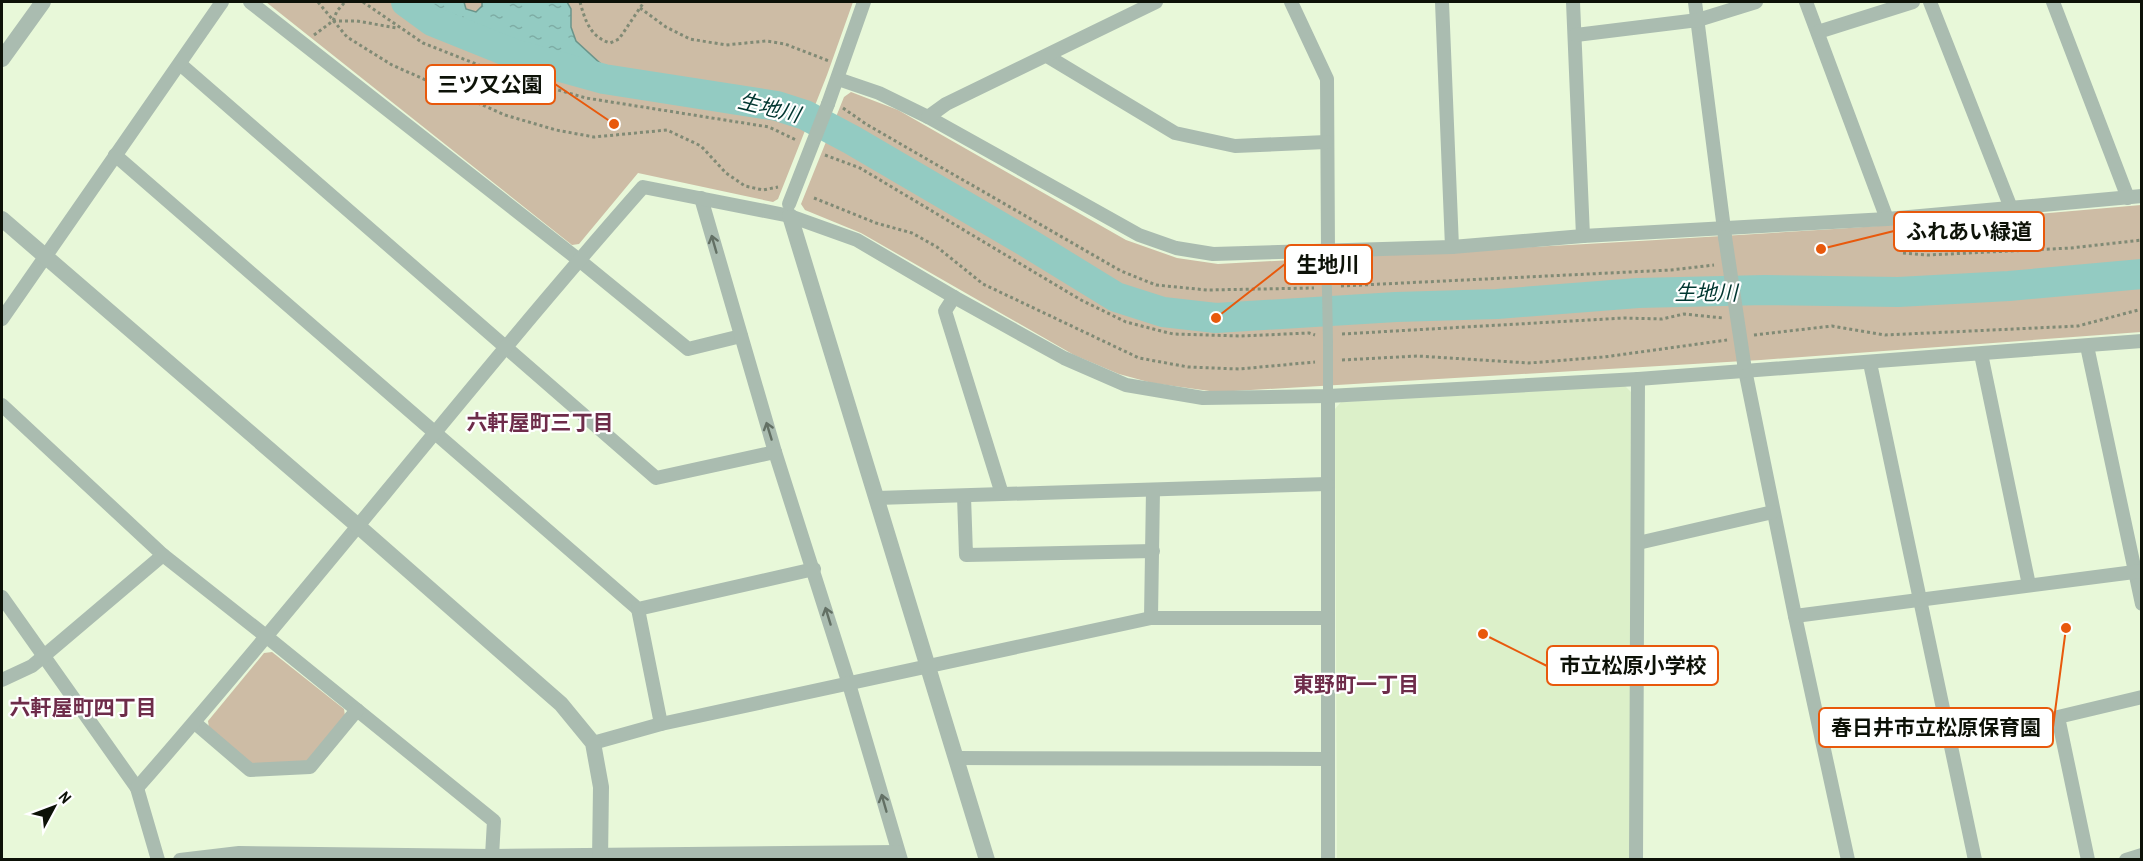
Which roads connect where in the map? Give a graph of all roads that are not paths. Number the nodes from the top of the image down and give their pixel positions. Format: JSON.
{"nodes":[{"id":1,"x":43,"y":2,"type":"edge"},
{"id":2,"x":222,"y":2,"type":"edge"},
{"id":3,"x":250,"y":2,"type":"edge"},
{"id":4,"x":864,"y":2,"type":"edge"},
{"id":5,"x":1156,"y":2,"type":"edge"},
{"id":6,"x":1291,"y":2,"type":"edge"},
{"id":7,"x":1442,"y":2,"type":"edge"},
{"id":8,"x":1573,"y":2,"type":"edge"},
{"id":9,"x":1695,"y":2,"type":"edge"},
{"id":10,"x":1756,"y":2,"type":"edge"},
{"id":11,"x":1806,"y":2,"type":"edge"},
{"id":12,"x":1912,"y":2,"type":"edge"},
{"id":13,"x":1930,"y":2,"type":"edge"},
{"id":14,"x":2053,"y":2,"type":"edge"},
{"id":15,"x":1698,"y":20,"type":"junction"},
{"id":16,"x":1818,"y":32,"type":"junction"},
{"id":17,"x":1576,"y":34,"type":"junction"},
{"id":18,"x":1047,"y":56,"type":"junction"},
{"id":19,"x":2,"y":59,"type":"edge"},
{"id":20,"x":180,"y":64,"type":"junction"},
{"id":21,"x":840,"y":73,"type":"junction"},
{"id":22,"x":928,"y":117,"type":"junction"},
{"id":23,"x":1326,"y":142,"type":"junction"},
{"id":24,"x":115,"y":155,"type":"junction"},
{"id":25,"x":2135,"y":197,"type":"edge"},
{"id":26,"x":701,"y":198,"type":"junction"},
{"id":27,"x":2011,"y":208,"type":"junction"},
{"id":28,"x":790,"y":210,"type":"junction"},
{"id":29,"x":2,"y":219,"type":"edge"},
{"id":30,"x":1887,"y":219,"type":"junction"},
{"id":31,"x":1725,"y":233,"type":"junction"},
{"id":32,"x":1583,"y":236,"type":"junction"},
{"id":33,"x":1452,"y":248,"type":"junction"},
{"id":34,"x":1326,"y":251,"type":"junction"},
{"id":35,"x":45,"y":258,"type":"junction"},
{"id":36,"x":579,"y":260,"type":"junction"},
{"id":37,"x":954,"y":297,"type":"junction"},
{"id":38,"x":2,"y":319,"type":"edge"},
{"id":39,"x":741,"y":336,"type":"junction"},
{"id":40,"x":2142,"y":341,"type":"edge"},
{"id":41,"x":2087,"y":346,"type":"junction"},
{"id":42,"x":506,"y":348,"type":"junction"},
{"id":43,"x":1981,"y":354,"type":"junction"},
{"id":44,"x":1870,"y":363,"type":"junction"},
{"id":45,"x":1744,"y":368,"type":"junction"},
{"id":46,"x":1638,"y":379,"type":"junction"},
{"id":47,"x":1328,"y":396,"type":"junction"},
{"id":48,"x":2,"y":405,"type":"edge"},
{"id":49,"x":435,"y":434,"type":"junction"},
{"id":50,"x":776,"y":452,"type":"junction"},
{"id":51,"x":1327,"y":484,"type":"junction"},
{"id":52,"x":1152,"y":490,"type":"junction"},
{"id":53,"x":1002,"y":495,"type":"junction"},
{"id":54,"x":964,"y":496,"type":"junction"},
{"id":55,"x":878,"y":498,"type":"junction"},
{"id":56,"x":1773,"y":512,"type":"junction"},
{"id":57,"x":358,"y":526,"type":"junction"},
{"id":58,"x":1638,"y":543,"type":"junction"},
{"id":59,"x":1153,"y":551,"type":"junction"},
{"id":60,"x":163,"y":555,"type":"junction"},
{"id":61,"x":814,"y":569,"type":"junction"},
{"id":62,"x":2138,"y":572,"type":"edge"},
{"id":63,"x":2029,"y":585,"type":"junction"},
{"id":64,"x":2,"y":597,"type":"edge"},
{"id":65,"x":1920,"y":599,"type":"junction"},
{"id":66,"x":2142,"y":604,"type":"edge"},
{"id":67,"x":638,"y":609,"type":"junction"},
{"id":68,"x":1795,"y":616,"type":"junction"},
{"id":69,"x":1151,"y":618,"type":"junction"},
{"id":70,"x":1328,"y":618,"type":"junction"},
{"id":71,"x":267,"y":637,"type":"junction"},
{"id":72,"x":45,"y":656,"type":"junction"},
{"id":73,"x":929,"y":666,"type":"junction"},
{"id":74,"x":2,"y":680,"type":"edge"},
{"id":75,"x":849,"y":684,"type":"junction"},
{"id":76,"x":2142,"y":698,"type":"edge"},
{"id":77,"x":357,"y":710,"type":"junction"},
{"id":78,"x":195,"y":723,"type":"junction"},
{"id":79,"x":661,"y":724,"type":"junction"},
{"id":80,"x":593,"y":743,"type":"junction"},
{"id":81,"x":956,"y":758,"type":"junction"},
{"id":82,"x":1327,"y":759,"type":"junction"},
{"id":83,"x":137,"y":788,"type":"junction"},
{"id":84,"x":2142,"y":855,"type":"edge"},
{"id":85,"x":492,"y":856,"type":"junction"},
{"id":86,"x":900,"y":856,"type":"edge"},
{"id":87,"x":600,"y":857,"type":"edge"},
{"id":88,"x":158,"y":860,"type":"edge"},
{"id":89,"x":180,"y":860,"type":"edge"},
{"id":90,"x":987,"y":860,"type":"edge"},
{"id":91,"x":1328,"y":860,"type":"edge"},
{"id":92,"x":1636,"y":860,"type":"edge"},
{"id":93,"x":1848,"y":860,"type":"edge"},
{"id":94,"x":1975,"y":860,"type":"edge"},
{"id":95,"x":2088,"y":860,"type":"edge"},
{"id":96,"x":2126,"y":860,"type":"edge"}],
"edges":[{"from":1,"to":19,"type":"street"},
{"from":2,"to":20,"type":"street"},
{"from":3,"to":36,"type":"street"},
{"from":4,"to":21,"type":"street"},
{"from":5,"to":18,"type":"street"},
{"from":6,"to":23,"type":"street"},
{"from":7,"to":33,"type":"street"},
{"from":8,"to":17,"type":"street"},
{"from":9,"to":15,"type":"street"},
{"from":10,"to":15,"type":"street"},
{"from":11,"to":16,"type":"street"},
{"from":12,"to":16,"type":"street"},
{"from":13,"to":27,"type":"street"},
{"from":14,"to":25,"type":"street"},
{"from":15,"to":17,"type":"street"},
{"from":15,"to":31,"type":"street"},
{"from":16,"to":30,"type":"street"},
{"from":17,"to":32,"type":"street"},
{"from":18,"to":22,"type":"street"},
{"from":18,"to":23,"type":"street"},
{"from":20,"to":24,"type":"street"},
{"from":20,"to":42,"type":"street"},
{"from":21,"to":22,"type":"street"},
{"from":21,"to":28,"type":"street","bridge":true},
{"from":22,"to":34,"type":"street"},
{"from":23,"to":34,"type":"street"},
{"from":24,"to":35,"type":"street"},
{"from":24,"to":49,"type":"street"},
{"from":25,"to":27,"type":"street"},
{"from":26,"to":28,"type":"street"},
{"from":26,"to":36,"type":"street"},
{"from":39,"to":26,"type":"street","one_way":true},
{"from":27,"to":30,"type":"street"},
{"from":28,"to":37,"type":"street"},
{"from":28,"to":55,"type":"street"},
{"from":29,"to":35,"type":"street"},
{"from":30,"to":31,"type":"street"},
{"from":31,"to":32,"type":"street"},
{"from":31,"to":45,"type":"street","bridge":true},
{"from":32,"to":33,"type":"street"},
{"from":33,"to":34,"type":"street"},
{"from":34,"to":47,"type":"street","bridge":true},
{"from":35,"to":38,"type":"street"},
{"from":35,"to":57,"type":"street"},
{"from":36,"to":39,"type":"street"},
{"from":36,"to":42,"type":"street"},
{"from":37,"to":47,"type":"street"},
{"from":37,"to":53,"type":"street"},
{"from":50,"to":39,"type":"street","one_way":true},
{"from":40,"to":41,"type":"street"},
{"from":41,"to":43,"type":"street"},
{"from":41,"to":62,"type":"street"},
{"from":42,"to":49,"type":"street"},
{"from":42,"to":50,"type":"street"},
{"from":43,"to":44,"type":"street"},
{"from":43,"to":63,"type":"street"},
{"from":44,"to":45,"type":"street"},
{"from":44,"to":65,"type":"street"},
{"from":45,"to":46,"type":"street"},
{"from":45,"to":56,"type":"street"},
{"from":46,"to":47,"type":"street"},
{"from":46,"to":58,"type":"street"},
{"from":47,"to":51,"type":"street"},
{"from":48,"to":60,"type":"street"},
{"from":49,"to":57,"type":"street"},
{"from":49,"to":67,"type":"street"},
{"from":50,"to":61,"type":"street"},
{"from":51,"to":52,"type":"street"},
{"from":51,"to":70,"type":"street"},
{"from":52,"to":53,"type":"street"},
{"from":52,"to":59,"type":"street"},
{"from":53,"to":54,"type":"street"},
{"from":54,"to":55,"type":"street"},
{"from":54,"to":59,"type":"street"},
{"from":55,"to":73,"type":"street"},
{"from":56,"to":58,"type":"street"},
{"from":56,"to":68,"type":"street"},
{"from":57,"to":71,"type":"street"},
{"from":57,"to":80,"type":"street"},
{"from":58,"to":92,"type":"street"},
{"from":59,"to":69,"type":"street"},
{"from":60,"to":71,"type":"street"},
{"from":60,"to":72,"type":"street"},
{"from":61,"to":67,"type":"street"},
{"from":75,"to":61,"type":"street","one_way":true},
{"from":62,"to":63,"type":"street"},
{"from":62,"to":66,"type":"street"},
{"from":63,"to":65,"type":"street"},
{"from":64,"to":72,"type":"street"},
{"from":65,"to":68,"type":"street"},
{"from":65,"to":94,"type":"street"},
{"from":67,"to":79,"type":"street"},
{"from":68,"to":93,"type":"street"},
{"from":69,"to":70,"type":"street"},
{"from":69,"to":73,"type":"street"},
{"from":70,"to":82,"type":"street"},
{"from":71,"to":77,"type":"street"},
{"from":71,"to":78,"type":"street"},
{"from":72,"to":74,"type":"street"},
{"from":72,"to":83,"type":"street"},
{"from":73,"to":75,"type":"street"},
{"from":73,"to":81,"type":"street"},
{"from":75,"to":79,"type":"street"},
{"from":86,"to":75,"type":"street","one_way":true},
{"from":76,"to":95,"type":"street"},
{"from":77,"to":78,"type":"street"},
{"from":77,"to":85,"type":"street"},
{"from":78,"to":83,"type":"street"},
{"from":79,"to":80,"type":"street"},
{"from":80,"to":87,"type":"street"},
{"from":81,"to":82,"type":"street"},
{"from":81,"to":90,"type":"street"},
{"from":82,"to":91,"type":"street"},
{"from":83,"to":88,"type":"street"},
{"from":84,"to":96,"type":"street"},
{"from":85,"to":87,"type":"street"},
{"from":85,"to":89,"type":"street"},
{"from":86,"to":87,"type":"street"}]}
